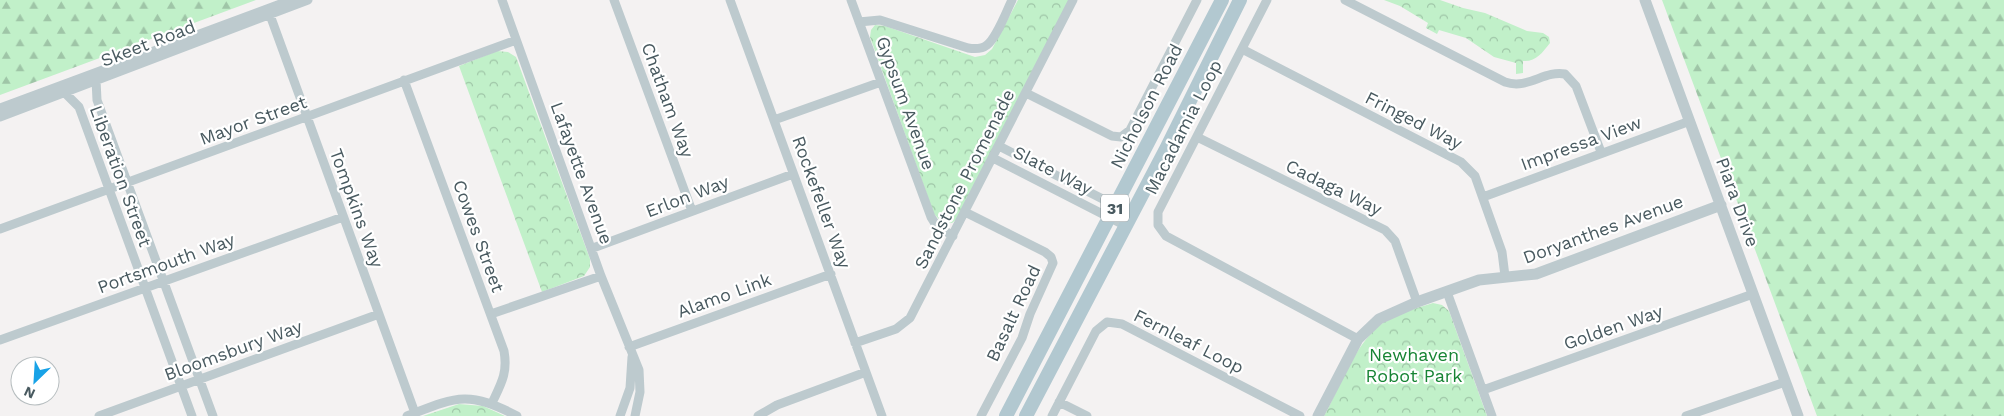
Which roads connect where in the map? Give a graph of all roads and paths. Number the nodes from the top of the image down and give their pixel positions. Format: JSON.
{"nodes":[{"id":1,"x":291,"y":0,"type":"edge"},
{"id":2,"x":308,"y":0,"type":"edge"},
{"id":3,"x":502,"y":0,"type":"edge"},
{"id":4,"x":614,"y":0,"type":"edge"},
{"id":5,"x":730,"y":0,"type":"edge"},
{"id":6,"x":851,"y":0,"type":"edge"},
{"id":7,"x":1012,"y":0,"type":"edge"},
{"id":8,"x":1074,"y":0,"type":"edge"},
{"id":9,"x":1197,"y":0,"type":"edge"},
{"id":10,"x":1222,"y":0,"type":"edge"},
{"id":11,"x":1240,"y":0,"type":"edge"},
{"id":12,"x":1267,"y":0,"type":"edge"},
{"id":13,"x":1345,"y":0,"type":"edge"},
{"id":14,"x":1645,"y":0,"type":"edge"},
{"id":15,"x":270,"y":15,"type":"junction"},
{"id":16,"x":859,"y":22,"type":"junction"},
{"id":17,"x":516,"y":40,"type":"junction"},
{"id":18,"x":1242,"y":49,"type":"junction"},
{"id":19,"x":96,"y":80,"type":"junction"},
{"id":20,"x":404,"y":80,"type":"junction"},
{"id":21,"x":881,"y":82,"type":"junction"},
{"id":22,"x":64,"y":92,"type":"junction"},
{"id":23,"x":1026,"y":93,"type":"junction"},
{"id":24,"x":0,"y":108,"type":"edge"},
{"id":25,"x":0,"y":117,"type":"edge"},
{"id":26,"x":308,"y":117,"type":"junction"},
{"id":27,"x":774,"y":120,"type":"junction"},
{"id":28,"x":1690,"y":121,"type":"junction"},
{"id":29,"x":1197,"y":137,"type":"junction"},
{"id":30,"x":998,"y":146,"type":"junction"},
{"id":31,"x":1601,"y":152,"type":"junction"},
{"id":32,"x":993,"y":158,"type":"junction"},
{"id":33,"x":793,"y":174,"type":"junction"},
{"id":34,"x":128,"y":182,"type":"junction"},
{"id":35,"x":108,"y":189,"type":"junction"},
{"id":36,"x":1483,"y":197,"type":"junction"},
{"id":37,"x":1721,"y":205,"type":"junction"},
{"id":38,"x":692,"y":211,"type":"junction"},
{"id":39,"x":965,"y":212,"type":"junction"},
{"id":40,"x":1113,"y":212,"type":"junction"},
{"id":41,"x":343,"y":217,"type":"junction"},
{"id":42,"x":1129,"y":220,"type":"junction"},
{"id":43,"x":0,"y":229,"type":"edge"},
{"id":44,"x":953,"y":236,"type":"junction"},
{"id":45,"x":592,"y":248,"type":"junction"},
{"id":46,"x":831,"y":274,"type":"junction"},
{"id":47,"x":601,"y":276,"type":"junction"},
{"id":48,"x":1505,"y":276,"type":"junction"},
{"id":49,"x":164,"y":281,"type":"junction"},
{"id":50,"x":146,"y":288,"type":"junction"},
{"id":51,"x":1447,"y":292,"type":"junction"},
{"id":52,"x":1753,"y":294,"type":"junction"},
{"id":53,"x":1417,"y":302,"type":"junction"},
{"id":54,"x":378,"y":314,"type":"junction"},
{"id":55,"x":491,"y":314,"type":"junction"},
{"id":56,"x":1358,"y":339,"type":"junction"},
{"id":57,"x":0,"y":340,"type":"edge"},
{"id":58,"x":856,"y":343,"type":"junction"},
{"id":59,"x":630,"y":352,"type":"junction"},
{"id":60,"x":866,"y":372,"type":"junction"},
{"id":61,"x":200,"y":379,"type":"junction"},
{"id":62,"x":1785,"y":382,"type":"junction"},
{"id":63,"x":182,"y":386,"type":"junction"},
{"id":64,"x":1482,"y":390,"type":"junction"},
{"id":65,"x":1059,"y":402,"type":"junction"},
{"id":66,"x":492,"y":403,"type":"junction"},
{"id":67,"x":411,"y":414,"type":"edge"},
{"id":68,"x":100,"y":416,"type":"edge"},
{"id":69,"x":192,"y":416,"type":"edge"},
{"id":70,"x":213,"y":416,"type":"edge"},
{"id":71,"x":516,"y":416,"type":"edge"},
{"id":72,"x":620,"y":416,"type":"edge"},
{"id":73,"x":635,"y":416,"type":"edge"},
{"id":74,"x":758,"y":416,"type":"edge"},
{"id":75,"x":882,"y":416,"type":"edge"},
{"id":76,"x":981,"y":416,"type":"edge"},
{"id":77,"x":1006,"y":416,"type":"edge"},
{"id":78,"x":1026,"y":416,"type":"edge"},
{"id":79,"x":1052,"y":416,"type":"edge"},
{"id":80,"x":1087,"y":416,"type":"edge"},
{"id":81,"x":1300,"y":416,"type":"edge"},
{"id":82,"x":1318,"y":416,"type":"edge"},
{"id":83,"x":1492,"y":416,"type":"edge"},
{"id":84,"x":1686,"y":416,"type":"edge"},
{"id":85,"x":1798,"y":416,"type":"edge"}],
"edges":[{"from":1,"to":24,"type":"street","name":"Skeet Road"},
{"from":2,"to":15,"type":"street","name":"Skeet Road"},
{"from":3,"to":17,"type":"street","name":"Lafayette Avenue"},
{"from":4,"to":38,"type":"street","name":"Chatham Way"},
{"from":5,"to":27,"type":"street","name":"Rockefeller Way"},
{"from":6,"to":16,"type":"street","name":"Gypsum Avenue"},
{"from":7,"to":16,"type":"street"},
{"from":8,"to":23,"type":"street","name":"Sandstone Promenade"},
{"from":9,"to":23,"type":"street"},
{"from":10,"to":40,"type":"main road","name":"Nicholson Road","number":"31"},
{"from":11,"to":42,"type":"main road","name":"Nicholson Road","number":"31"},
{"from":12,"to":18,"type":"street","name":"Macadamia Loop"},
{"from":13,"to":31,"type":"street"},
{"from":14,"to":28,"type":"street","name":"Piara Drive"},
{"from":15,"to":19,"type":"street","name":"Skeet Road"},
{"from":15,"to":26,"type":"street","name":"Tompkins Way"},
{"from":16,"to":21,"type":"street","name":"Gypsum Avenue"},
{"from":17,"to":20,"type":"street","name":"Mayor Street"},
{"from":17,"to":45,"type":"street","name":"Lafayette Avenue"},
{"from":18,"to":29,"type":"street","name":"Macadamia Loop"},
{"from":18,"to":36,"type":"street","name":"Fringed Way"},
{"from":19,"to":22,"type":"street","name":"Skeet Road"},
{"from":19,"to":34,"type":"street","name":"Liberation Street"},
{"from":20,"to":26,"type":"street","name":"Mayor Street"},
{"from":20,"to":55,"type":"street","name":"Cowes Street"},
{"from":21,"to":27,"type":"street"},
{"from":21,"to":44,"type":"street","name":"Gypsum Avenue"},
{"from":22,"to":25,"type":"street","name":"Skeet Road"},
{"from":22,"to":35,"type":"street","name":"Liberation Street"},
{"from":23,"to":30,"type":"street","name":"Sandstone Promenade"},
{"from":26,"to":34,"type":"street","name":"Mayor Street"},
{"from":26,"to":41,"type":"street","name":"Tompkins Way"},
{"from":27,"to":33,"type":"street","name":"Rockefeller Way"},
{"from":28,"to":31,"type":"street","name":"Impressa View"},
{"from":28,"to":37,"type":"street","name":"Piara Drive"},
{"from":29,"to":53,"type":"street","name":"Cadaga Way"},
{"from":29,"to":56,"type":"street","name":"Macadamia Loop"},
{"from":30,"to":32,"type":"street","name":"Sandstone Promenade"},
{"from":30,"to":40,"type":"street","name":"Slate Way"},
{"from":31,"to":36,"type":"street","name":"Impressa View"},
{"from":32,"to":39,"type":"street","name":"Sandstone Promenade"},
{"from":32,"to":40,"type":"street","name":"Slate Way"},
{"from":33,"to":38,"type":"street","name":"Erlon Way"},
{"from":33,"to":46,"type":"street","name":"Rockefeller Way"},
{"from":34,"to":35,"type":"street","name":"Mayor Street"},
{"from":34,"to":49,"type":"street","name":"Liberation Street"},
{"from":35,"to":43,"type":"street","name":"Mayor Street"},
{"from":35,"to":50,"type":"street","name":"Liberation Street"},
{"from":36,"to":48,"type":"street","name":"Fringed Way"},
{"from":37,"to":48,"type":"street","name":"Doryanthes Avenue"},
{"from":37,"to":52,"type":"street","name":"Piara Drive"},
{"from":38,"to":45,"type":"street","name":"Erlon Way"},
{"from":39,"to":44,"type":"street","name":"Sandstone Promenade"},
{"from":39,"to":76,"type":"street","name":"Basalt Road"},
{"from":40,"to":42,"type":"street","name":"Slate Way"},
{"from":40,"to":42,"type":"street","name":"Slate Way"},
{"from":40,"to":77,"type":"main road","name":"Nicholson Road","number":"31"},
{"from":41,"to":49,"type":"street","name":"Portsmouth Way"},
{"from":41,"to":54,"type":"street","name":"Tompkins Way"},
{"from":42,"to":78,"type":"main road","name":"Nicholson Road","number":"31"},
{"from":44,"to":58,"type":"street","name":"Sandstone Promenade"},
{"from":45,"to":47,"type":"street","name":"Lafayette Avenue"},
{"from":46,"to":58,"type":"street","name":"Rockefeller Way"},
{"from":46,"to":59,"type":"street","name":"Alamo Link"},
{"from":47,"to":55,"type":"street"},
{"from":47,"to":59,"type":"street","name":"Lafayette Avenue"},
{"from":48,"to":51,"type":"street","name":"Doryanthes Avenue"},
{"from":49,"to":50,"type":"street","name":"Portsmouth Way"},
{"from":49,"to":61,"type":"street","name":"Liberation Street"},
{"from":50,"to":57,"type":"street","name":"Portsmouth Way"},
{"from":50,"to":63,"type":"street","name":"Liberation Street"},
{"from":51,"to":53,"type":"street","name":"Doryanthes Avenue"},
{"from":51,"to":64,"type":"street"},
{"from":52,"to":62,"type":"street","name":"Piara Drive"},
{"from":52,"to":64,"type":"street","name":"Golden Way"},
{"from":53,"to":56,"type":"street","name":"Doryanthes Avenue"},
{"from":54,"to":61,"type":"street","name":"Bloomsbury Way"},
{"from":54,"to":67,"type":"street","name":"Tompkins Way"},
{"from":55,"to":66,"type":"street","name":"Cowes Street"},
{"from":56,"to":82,"type":"street","name":"Doryanthes Avenue"},
{"from":58,"to":60,"type":"street","name":"Rockefeller Way"},
{"from":59,"to":72,"type":"street","name":"Lafayette Avenue"},
{"from":59,"to":73,"type":"street","name":"Lafayette Avenue"},
{"from":60,"to":74,"type":"street"},
{"from":60,"to":75,"type":"street","name":"Rockefeller Way"},
{"from":61,"to":63,"type":"street","name":"Bloomsbury Way"},
{"from":61,"to":70,"type":"street","name":"Liberation Street"},
{"from":62,"to":84,"type":"street"},
{"from":62,"to":85,"type":"street","name":"Piara Drive"},
{"from":63,"to":68,"type":"street","name":"Bloomsbury Way"},
{"from":63,"to":69,"type":"street","name":"Liberation Street"},
{"from":64,"to":83,"type":"street"},
{"from":65,"to":79,"type":"street","name":"Fernleaf Loop"},
{"from":65,"to":80,"type":"street"},
{"from":65,"to":81,"type":"street","name":"Fernleaf Loop"},
{"from":66,"to":67,"type":"street"},
{"from":66,"to":71,"type":"street"}]}
